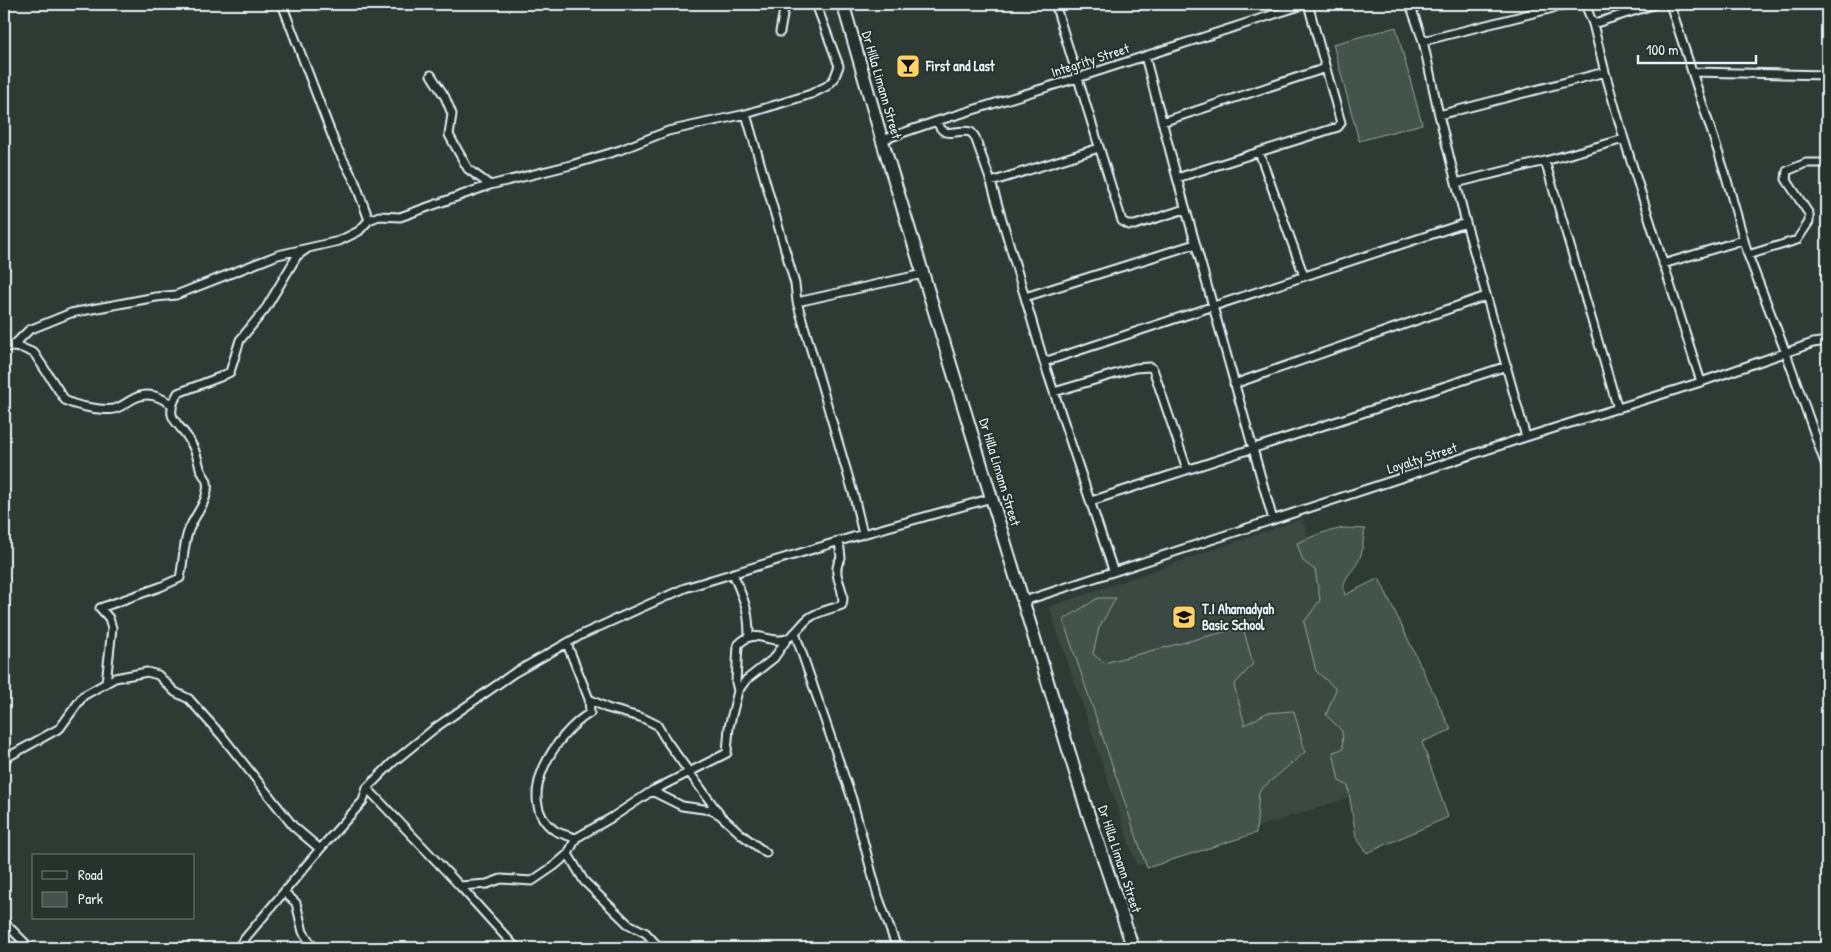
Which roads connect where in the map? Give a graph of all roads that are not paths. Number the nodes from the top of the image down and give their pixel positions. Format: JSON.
{"nodes":[{"id":1,"x":282,"y":4,"type":"edge"},
{"id":2,"x":784,"y":4,"type":"edge"},
{"id":3,"x":816,"y":4,"type":"edge"},
{"id":4,"x":843,"y":4,"type":"edge"},
{"id":5,"x":1055,"y":4,"type":"edge"},
{"id":6,"x":1307,"y":4,"type":"edge"},
{"id":7,"x":1410,"y":4,"type":"edge"},
{"id":8,"x":1569,"y":4,"type":"edge"},
{"id":9,"x":1585,"y":4,"type":"edge"},
{"id":10,"x":1656,"y":4,"type":"edge"},
{"id":11,"x":1670,"y":4,"type":"edge"},
{"id":12,"x":1593,"y":24,"type":"junction"},
{"id":13,"x":780,"y":32,"type":"dead end"},
{"id":14,"x":1423,"y":41,"type":"junction"},
{"id":15,"x":1145,"y":56,"type":"junction"},
{"id":16,"x":1326,"y":68,"type":"junction"},
{"id":17,"x":1605,"y":72,"type":"junction"},
{"id":18,"x":1692,"y":72,"type":"junction"},
{"id":19,"x":431,"y":74,"type":"dead end"},
{"id":20,"x":1827,"y":75,"type":"edge"},
{"id":21,"x":1077,"y":78,"type":"junction"},
{"id":22,"x":746,"y":114,"type":"junction"},
{"id":23,"x":1439,"y":115,"type":"junction"},
{"id":24,"x":936,"y":121,"type":"junction"},
{"id":25,"x":1162,"y":122,"type":"junction"},
{"id":26,"x":1624,"y":139,"type":"junction"},
{"id":27,"x":882,"y":140,"type":"junction"},
{"id":28,"x":1099,"y":148,"type":"junction"},
{"id":29,"x":1259,"y":152,"type":"junction"},
{"id":30,"x":1545,"y":161,"type":"junction"},
{"id":31,"x":1827,"y":163,"type":"edge"},
{"id":32,"x":1177,"y":178,"type":"junction"},
{"id":33,"x":992,"y":182,"type":"junction"},
{"id":34,"x":1456,"y":183,"type":"junction"},
{"id":35,"x":490,"y":185,"type":"junction"},
{"id":36,"x":1185,"y":209,"type":"junction"},
{"id":37,"x":369,"y":220,"type":"junction"},
{"id":38,"x":1466,"y":223,"type":"junction"},
{"id":39,"x":1744,"y":240,"type":"junction"},
{"id":40,"x":1195,"y":244,"type":"junction"},
{"id":41,"x":312,"y":246,"type":"junction"},
{"id":42,"x":1748,"y":254,"type":"junction"},
{"id":43,"x":1663,"y":264,"type":"junction"},
{"id":44,"x":923,"y":274,"type":"junction"},
{"id":45,"x":1304,"y":276,"type":"junction"},
{"id":46,"x":1486,"y":296,"type":"junction"},
{"id":47,"x":1025,"y":297,"type":"junction"},
{"id":48,"x":798,"y":302,"type":"junction"},
{"id":49,"x":1212,"y":308,"type":"junction"},
{"id":50,"x":1827,"y":341,"type":"edge"},
{"id":51,"x":4,"y":346,"type":"edge"},
{"id":52,"x":12,"y":346,"type":"junction"},
{"id":53,"x":1786,"y":353,"type":"junction"},
{"id":54,"x":1044,"y":362,"type":"junction"},
{"id":55,"x":1507,"y":366,"type":"junction"},
{"id":56,"x":1702,"y":382,"type":"junction"},
{"id":57,"x":1234,"y":384,"type":"junction"},
{"id":58,"x":1054,"y":392,"type":"junction"},
{"id":59,"x":171,"y":404,"type":"junction"},
{"id":60,"x":1618,"y":409,"type":"junction"},
{"id":61,"x":1526,"y":437,"type":"junction"},
{"id":62,"x":1251,"y":448,"type":"junction"},
{"id":63,"x":1187,"y":468,"type":"junction"},
{"id":64,"x":1827,"y":470,"type":"edge"},
{"id":65,"x":992,"y":498,"type":"junction"},
{"id":66,"x":1092,"y":501,"type":"junction"},
{"id":67,"x":1273,"y":520,"type":"junction"},
{"id":68,"x":863,"y":534,"type":"junction"},
{"id":69,"x":839,"y":541,"type":"junction"},
{"id":70,"x":1113,"y":570,"type":"junction"},
{"id":71,"x":733,"y":573,"type":"junction"},
{"id":72,"x":1024,"y":601,"type":"junction"},
{"id":73,"x":795,"y":633,"type":"junction"},
{"id":74,"x":748,"y":637,"type":"junction"},
{"id":75,"x":787,"y":639,"type":"junction"},
{"id":76,"x":567,"y":644,"type":"junction"},
{"id":77,"x":106,"y":683,"type":"junction"},
{"id":78,"x":738,"y":692,"type":"junction"},
{"id":79,"x":589,"y":699,"type":"junction"},
{"id":80,"x":4,"y":759,"type":"edge"},
{"id":81,"x":690,"y":772,"type":"junction"},
{"id":82,"x":368,"y":788,"type":"junction"},
{"id":83,"x":652,"y":791,"type":"junction"},
{"id":84,"x":720,"y":815,"type":"junction"},
{"id":85,"x":576,"y":838,"type":"junction"},
{"id":86,"x":320,"y":849,"type":"junction"},
{"id":87,"x":766,"y":853,"type":"dead end"},
{"id":88,"x":568,"y":854,"type":"junction"},
{"id":89,"x":460,"y":886,"type":"junction"},
{"id":90,"x":284,"y":892,"type":"junction"},
{"id":91,"x":4,"y":922,"type":"edge"},
{"id":92,"x":30,"y":948,"type":"edge"},
{"id":93,"x":237,"y":948,"type":"edge"},
{"id":94,"x":314,"y":948,"type":"edge"},
{"id":95,"x":516,"y":948,"type":"edge"},
{"id":96,"x":657,"y":948,"type":"edge"},
{"id":97,"x":897,"y":948,"type":"edge"},
{"id":98,"x":1133,"y":948,"type":"edge"}],
"edges":[{"from":1,"to":37,"type":"street"},
{"from":2,"to":13,"type":"street"},
{"from":3,"to":22,"type":"street"},
{"from":4,"to":27,"type":"highway","name":"Dr Hilla Limann Street"},
{"from":5,"to":21,"type":"street"},
{"from":6,"to":15,"type":"street","name":"Integrity Street"},
{"from":6,"to":16,"type":"street"},
{"from":7,"to":14,"type":"street"},
{"from":8,"to":14,"type":"street"},
{"from":9,"to":12,"type":"street"},
{"from":10,"to":12,"type":"street"},
{"from":11,"to":18,"type":"street"},
{"from":12,"to":17,"type":"street"},
{"from":14,"to":23,"type":"street"},
{"from":15,"to":21,"type":"street","name":"Integrity Street"},
{"from":15,"to":25,"type":"street"},
{"from":16,"to":25,"type":"street"},
{"from":16,"to":29,"type":"street"},
{"from":17,"to":23,"type":"street"},
{"from":17,"to":26,"type":"street"},
{"from":18,"to":20,"type":"street"},
{"from":18,"to":39,"type":"street"},
{"from":19,"to":35,"type":"street"},
{"from":21,"to":24,"type":"street","name":"Integrity Street"},
{"from":21,"to":28,"type":"street"},
{"from":22,"to":35,"type":"street"},
{"from":22,"to":48,"type":"street"},
{"from":23,"to":34,"type":"street"},
{"from":24,"to":27,"type":"street","name":"Integrity Street"},
{"from":24,"to":33,"type":"street"},
{"from":25,"to":32,"type":"street"},
{"from":26,"to":30,"type":"street"},
{"from":26,"to":43,"type":"street"},
{"from":27,"to":44,"type":"highway","name":"Dr Hilla Limann Street"},
{"from":28,"to":33,"type":"street"},
{"from":28,"to":36,"type":"street"},
{"from":29,"to":32,"type":"street"},
{"from":29,"to":45,"type":"street"},
{"from":30,"to":34,"type":"street"},
{"from":30,"to":60,"type":"street"},
{"from":31,"to":42,"type":"street"},
{"from":32,"to":36,"type":"street"},
{"from":33,"to":47,"type":"street"},
{"from":34,"to":38,"type":"street"},
{"from":35,"to":37,"type":"street"},
{"from":36,"to":40,"type":"street"},
{"from":37,"to":41,"type":"street"},
{"from":38,"to":45,"type":"street"},
{"from":38,"to":46,"type":"street"},
{"from":39,"to":42,"type":"street"},
{"from":39,"to":43,"type":"street"},
{"from":40,"to":47,"type":"street"},
{"from":40,"to":49,"type":"street"},
{"from":41,"to":52,"type":"street"},
{"from":41,"to":59,"type":"street"},
{"from":42,"to":53,"type":"street"},
{"from":43,"to":56,"type":"street"},
{"from":44,"to":48,"type":"street"},
{"from":44,"to":65,"type":"highway","name":"Dr Hilla Limann Street"},
{"from":45,"to":49,"type":"street"},
{"from":46,"to":55,"type":"street"},
{"from":46,"to":57,"type":"street"},
{"from":47,"to":54,"type":"street"},
{"from":48,"to":68,"type":"street"},
{"from":49,"to":54,"type":"street"},
{"from":49,"to":57,"type":"street"},
{"from":50,"to":53,"type":"street","name":"Loyalty Street"},
{"from":51,"to":52,"type":"street"},
{"from":52,"to":59,"type":"street"},
{"from":53,"to":56,"type":"street","name":"Loyalty Street"},
{"from":53,"to":64,"type":"street"},
{"from":54,"to":58,"type":"street"},
{"from":55,"to":61,"type":"street"},
{"from":55,"to":62,"type":"street"},
{"from":56,"to":60,"type":"street","name":"Loyalty Street"},
{"from":57,"to":62,"type":"street"},
{"from":58,"to":63,"type":"street"},
{"from":58,"to":66,"type":"street"},
{"from":59,"to":77,"type":"street"},
{"from":60,"to":61,"type":"street","name":"Loyalty Street"},
{"from":61,"to":67,"type":"street","name":"Loyalty Street"},
{"from":62,"to":63,"type":"street"},
{"from":62,"to":67,"type":"street"},
{"from":63,"to":66,"type":"street"},
{"from":65,"to":68,"type":"street"},
{"from":65,"to":72,"type":"highway","name":"Dr Hilla Limann Street"},
{"from":66,"to":70,"type":"street"},
{"from":67,"to":70,"type":"street","name":"Loyalty Street"},
{"from":68,"to":69,"type":"street"},
{"from":69,"to":71,"type":"street"},
{"from":69,"to":73,"type":"street"},
{"from":70,"to":72,"type":"street","name":"Loyalty Street"},
{"from":71,"to":74,"type":"street"},
{"from":71,"to":76,"type":"street"},
{"from":72,"to":98,"type":"highway","name":"Dr Hilla Limann Street"},
{"from":73,"to":75,"type":"street"},
{"from":73,"to":97,"type":"street"},
{"from":74,"to":75,"type":"street"},
{"from":74,"to":78,"type":"street"},
{"from":75,"to":78,"type":"street"},
{"from":76,"to":79,"type":"street"},
{"from":76,"to":82,"type":"street"},
{"from":77,"to":80,"type":"street"},
{"from":77,"to":86,"type":"street"},
{"from":78,"to":81,"type":"street"},
{"from":79,"to":81,"type":"street"},
{"from":79,"to":85,"type":"street"},
{"from":81,"to":83,"type":"street"},
{"from":81,"to":84,"type":"street"},
{"from":82,"to":86,"type":"street"},
{"from":82,"to":89,"type":"street"},
{"from":83,"to":84,"type":"street"},
{"from":83,"to":85,"type":"street"},
{"from":84,"to":87,"type":"street"},
{"from":85,"to":88,"type":"street"},
{"from":86,"to":90,"type":"street"},
{"from":88,"to":89,"type":"street"},
{"from":88,"to":96,"type":"street"},
{"from":89,"to":95,"type":"street"},
{"from":90,"to":93,"type":"street"},
{"from":90,"to":94,"type":"street"},
{"from":91,"to":92,"type":"street"}]}
